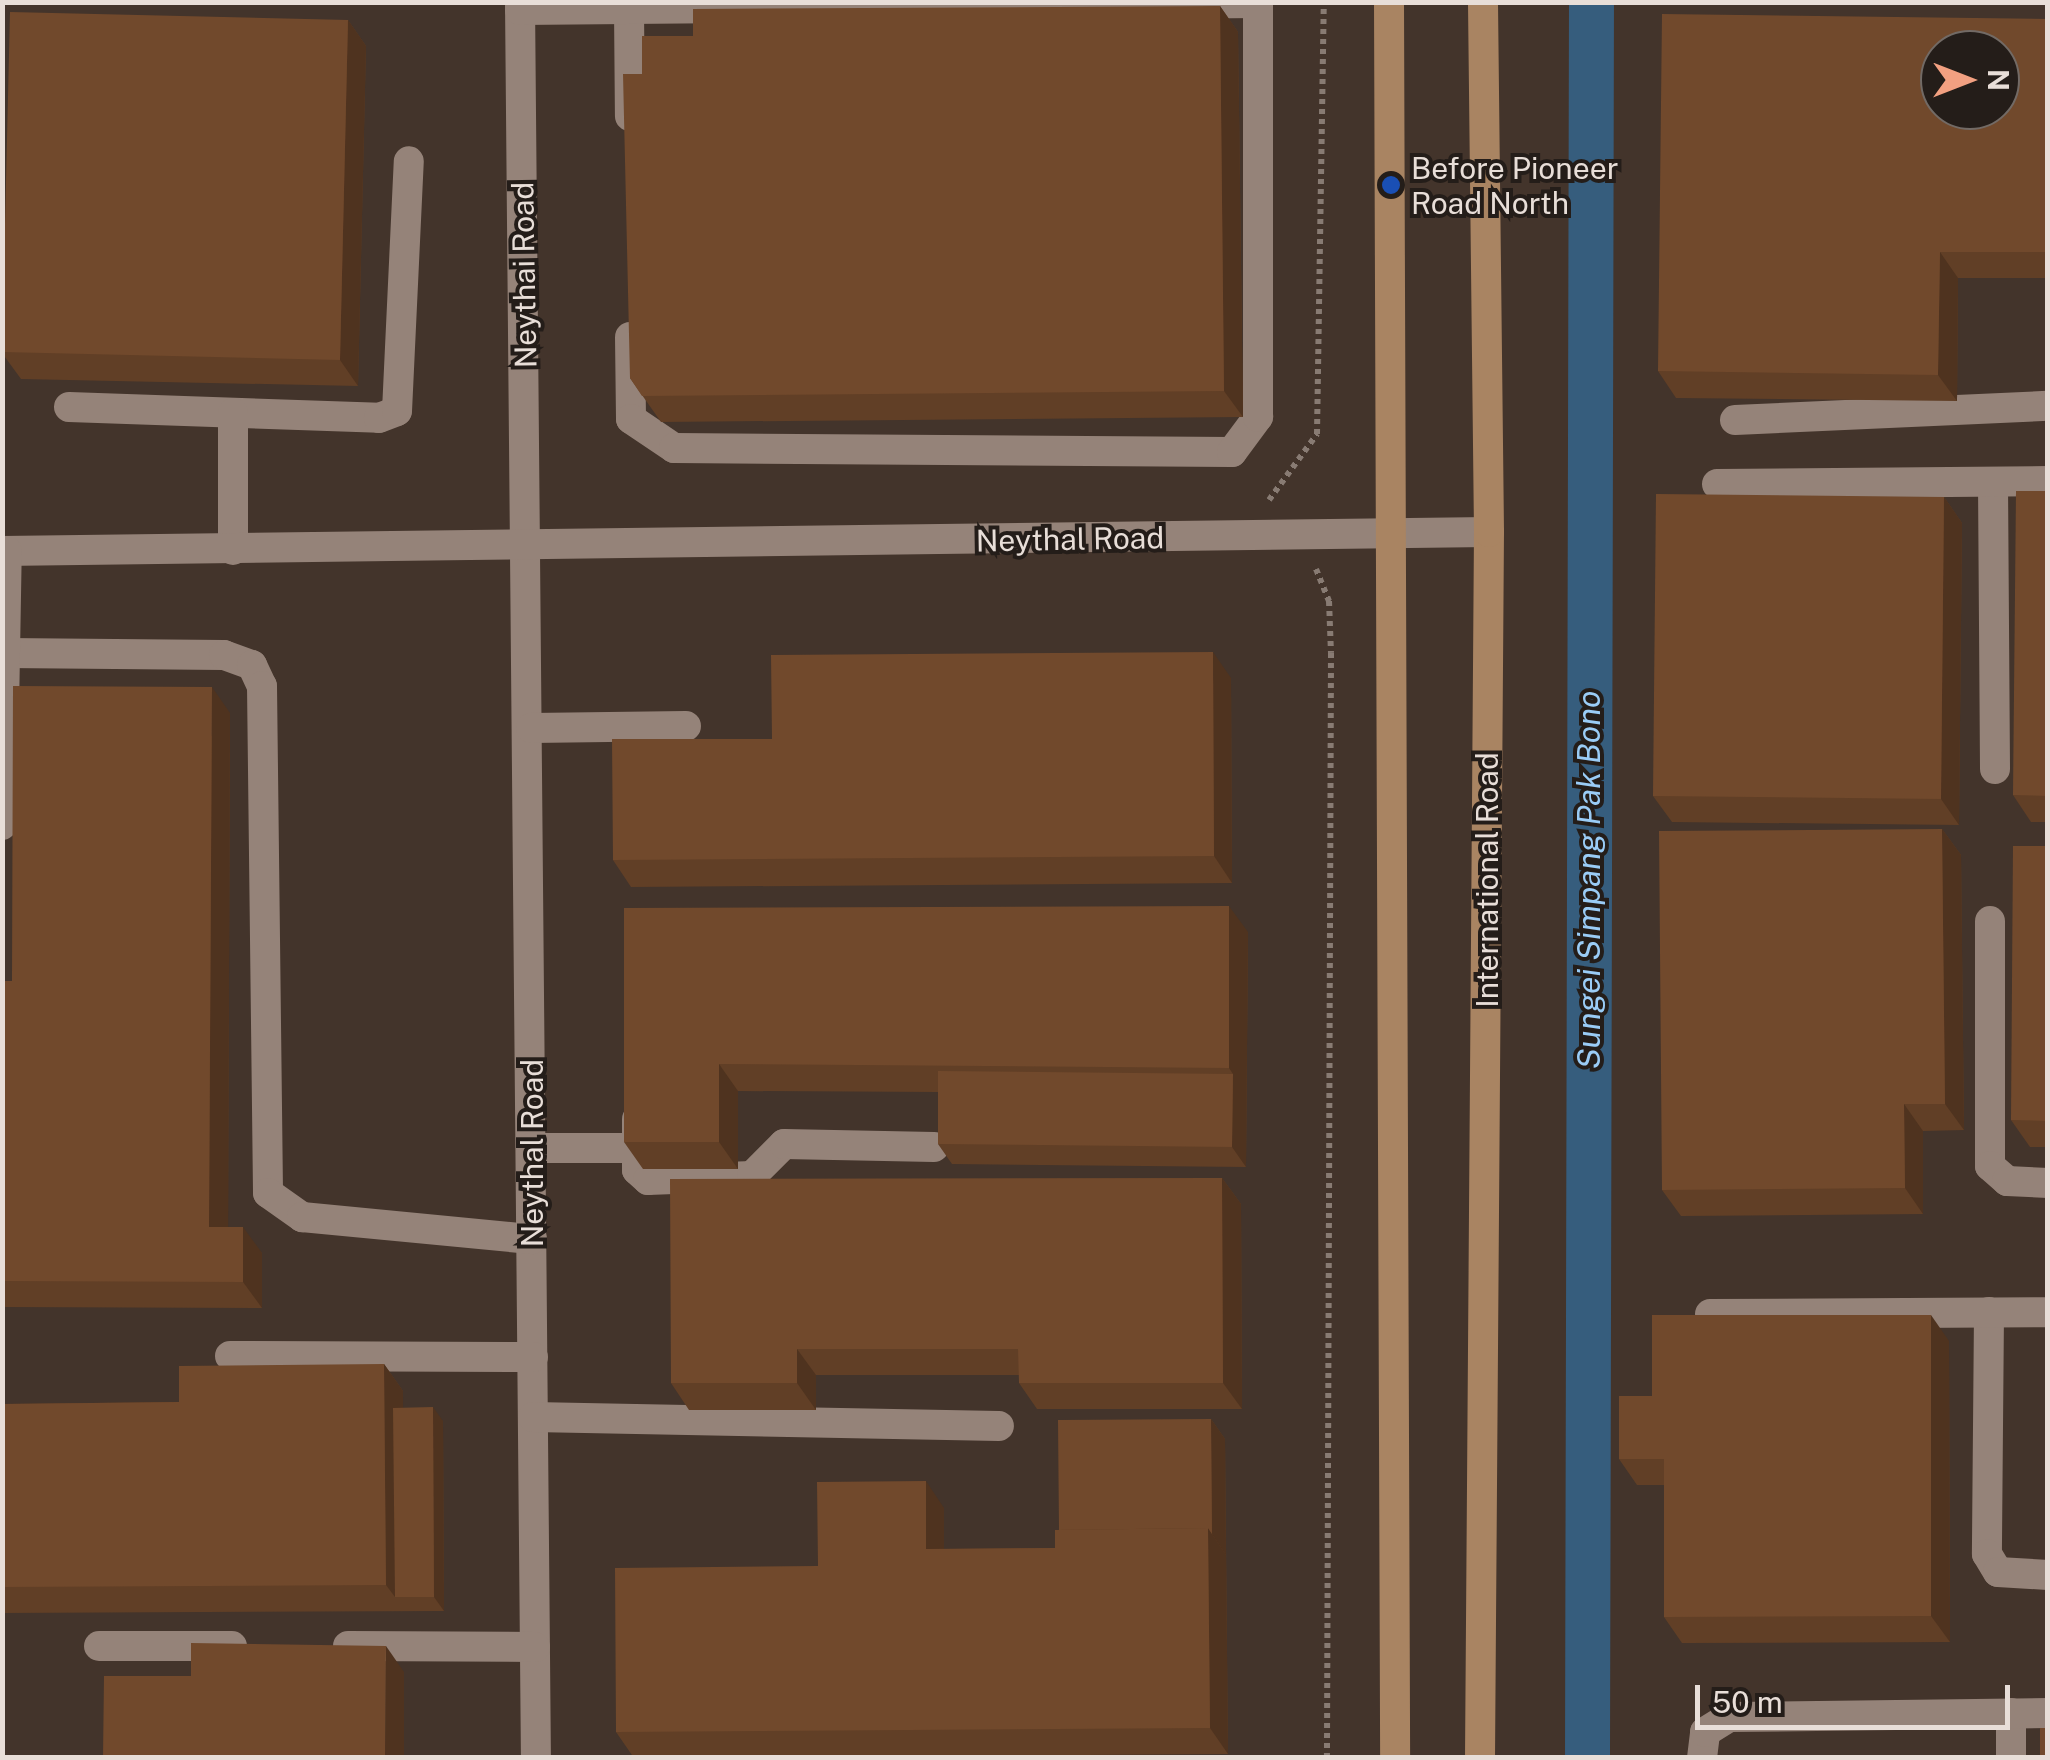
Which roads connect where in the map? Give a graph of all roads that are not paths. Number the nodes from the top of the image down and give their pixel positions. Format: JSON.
{"nodes":[{"id":1,"x":1389,"y":2,"type":"edge"},
{"id":2,"x":1483,"y":2,"type":"edge"},
{"id":3,"x":1258,"y":3,"type":"edge"},
{"id":4,"x":520,"y":6,"type":"edge"},
{"id":5,"x":645,"y":6,"type":"edge"},
{"id":6,"x":630,"y":142,"type":"edge"},
{"id":7,"x":409,"y":162,"type":"dead end"},
{"id":8,"x":630,"y":296,"type":"edge"},
{"id":9,"x":2048,"y":406,"type":"edge"},
{"id":10,"x":70,"y":407,"type":"dead end"},
{"id":11,"x":233,"y":413,"type":"junction"},
{"id":12,"x":1734,"y":420,"type":"dead end"},
{"id":13,"x":1993,"y":482,"type":"junction"},
{"id":14,"x":2048,"y":482,"type":"edge"},
{"id":15,"x":1717,"y":484,"type":"dead end"},
{"id":16,"x":1490,"y":532,"type":"junction"},
{"id":17,"x":1391,"y":533,"type":"junction"},
{"id":18,"x":531,"y":548,"type":"junction"},
{"id":19,"x":233,"y":550,"type":"junction"},
{"id":20,"x":5,"y":551,"type":"edge"},
{"id":21,"x":6,"y":653,"type":"junction"},
{"id":22,"x":686,"y":726,"type":"dead end"},
{"id":23,"x":531,"y":728,"type":"junction"},
{"id":24,"x":1995,"y":769,"type":"dead end"},
{"id":25,"x":2,"y":824,"type":"edge"},
{"id":26,"x":1990,"y":921,"type":"dead end"},
{"id":27,"x":637,"y":1093,"type":"edge"},
{"id":28,"x":934,"y":1147,"type":"edge"},
{"id":29,"x":531,"y":1148,"type":"junction"},
{"id":30,"x":637,"y":1148,"type":"junction"},
{"id":31,"x":2048,"y":1183,"type":"edge"},
{"id":32,"x":532,"y":1239,"type":"junction"},
{"id":33,"x":1990,"y":1312,"type":"junction"},
{"id":34,"x":2048,"y":1312,"type":"edge"},
{"id":35,"x":1710,"y":1314,"type":"edge"},
{"id":36,"x":230,"y":1356,"type":"dead end"},
{"id":37,"x":533,"y":1357,"type":"junction"},
{"id":38,"x":533,"y":1418,"type":"junction"},
{"id":39,"x":999,"y":1426,"type":"dead end"},
{"id":40,"x":2048,"y":1574,"type":"edge"},
{"id":41,"x":99,"y":1646,"type":"dead end"},
{"id":42,"x":258,"y":1646,"type":"edge"},
{"id":43,"x":317,"y":1646,"type":"edge"},
{"id":44,"x":535,"y":1647,"type":"junction"},
{"id":45,"x":2011,"y":1713,"type":"junction"},
{"id":46,"x":2048,"y":1713,"type":"edge"},
{"id":47,"x":536,"y":1758,"type":"edge"},
{"id":48,"x":1395,"y":1758,"type":"edge"},
{"id":49,"x":1480,"y":1758,"type":"edge"},
{"id":50,"x":1702,"y":1758,"type":"edge"},
{"id":51,"x":2012,"y":1758,"type":"edge"}],
"edges":[{"from":1,"to":17,"type":"main road"},
{"from":2,"to":16,"type":"main road","name":"International Road"},
{"from":3,"to":5,"type":"street"},
{"from":3,"to":8,"type":"street"},
{"from":4,"to":5,"type":"street"},
{"from":4,"to":18,"type":"street","name":"Neythai Road"},
{"from":5,"to":6,"type":"street"},
{"from":7,"to":11,"type":"street"},
{"from":9,"to":12,"type":"street"},
{"from":10,"to":11,"type":"street"},
{"from":11,"to":19,"type":"street"},
{"from":13,"to":14,"type":"street"},
{"from":13,"to":15,"type":"street"},
{"from":13,"to":24,"type":"street"},
{"from":16,"to":17,"type":"street","name":"Neythal Road"},
{"from":16,"to":49,"type":"main road","name":"International Road"},
{"from":17,"to":18,"type":"street","name":"Neythal Road"},
{"from":17,"to":48,"type":"main road"},
{"from":18,"to":19,"type":"street","name":"Neythal Road"},
{"from":18,"to":23,"type":"street","name":"Neythal Road"},
{"from":19,"to":20,"type":"street","name":"Neythal Road"},
{"from":20,"to":21,"type":"street"},
{"from":21,"to":25,"type":"street"},
{"from":21,"to":32,"type":"street"},
{"from":22,"to":23,"type":"street"},
{"from":23,"to":29,"type":"street","name":"Neythal Road"},
{"from":26,"to":31,"type":"street"},
{"from":27,"to":30,"type":"street"},
{"from":28,"to":30,"type":"street"},
{"from":29,"to":30,"type":"street"},
{"from":29,"to":32,"type":"street","name":"Neythal Road"},
{"from":32,"to":37,"type":"street","name":"Neythal Road"},
{"from":33,"to":34,"type":"street"},
{"from":33,"to":35,"type":"street"},
{"from":33,"to":40,"type":"street"},
{"from":36,"to":37,"type":"street"},
{"from":37,"to":38,"type":"street","name":"Neythal Road"},
{"from":38,"to":39,"type":"street"},
{"from":38,"to":44,"type":"street","name":"Neythal Road"},
{"from":41,"to":42,"type":"street"},
{"from":43,"to":44,"type":"street"},
{"from":44,"to":47,"type":"street","name":"Neythal Road"},
{"from":45,"to":46,"type":"street"},
{"from":45,"to":50,"type":"street"},
{"from":45,"to":51,"type":"street"}]}
